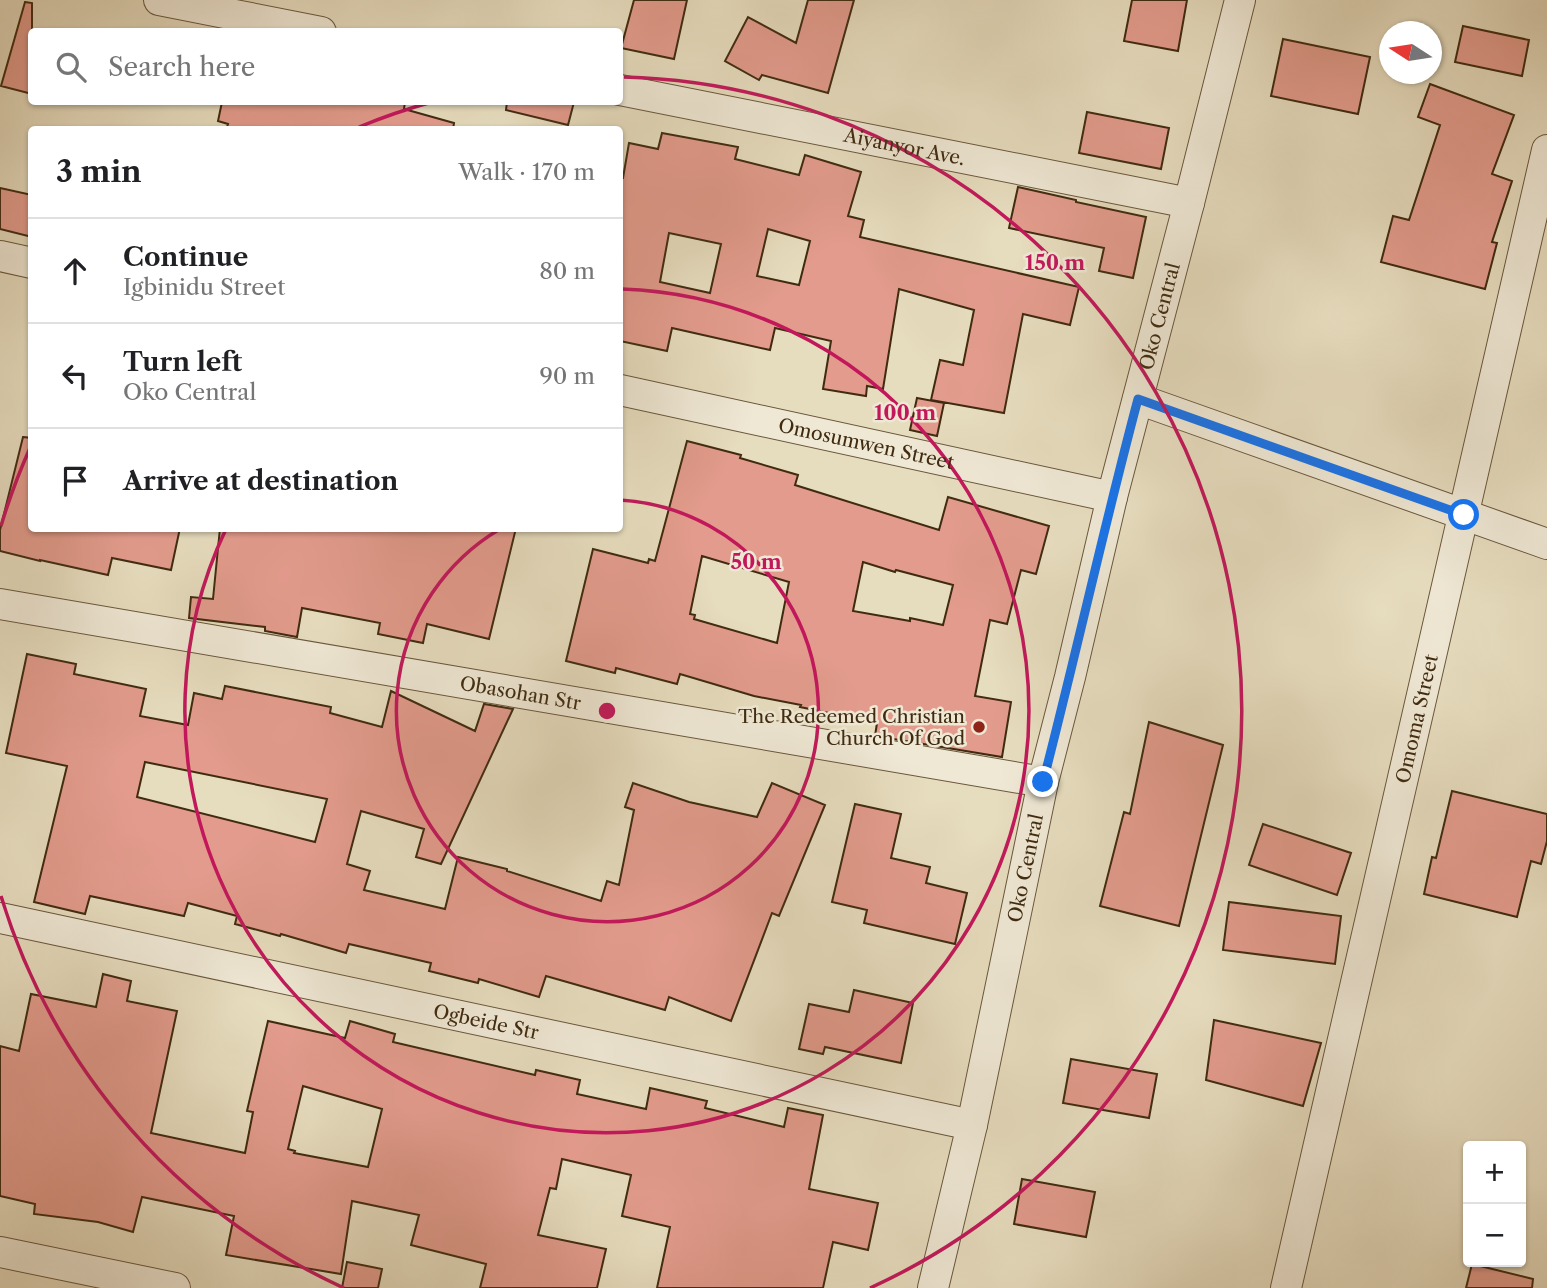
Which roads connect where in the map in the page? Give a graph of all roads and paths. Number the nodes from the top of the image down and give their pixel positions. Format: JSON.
{"nodes":[{"id":1,"x":159,"y":0,"type":"edge"},
{"id":2,"x":1240,"y":0,"type":"edge"},
{"id":3,"x":301,"y":28,"type":"edge"},
{"id":4,"x":623,"y":91,"type":"edge"},
{"id":5,"x":1547,"y":150,"type":"edge"},
{"id":6,"x":1189,"y":203,"type":"junction"},
{"id":7,"x":0,"y":256,"type":"edge"},
{"id":8,"x":28,"y":262,"type":"edge"},
{"id":9,"x":623,"y":391,"type":"edge"},
{"id":10,"x":1138,"y":399,"type":"junction"},
{"id":11,"x":1112,"y":498,"type":"junction"},
{"id":12,"x":1464,"y":515,"type":"junction"},
{"id":13,"x":1547,"y":544,"type":"edge"},
{"id":14,"x":0,"y":604,"type":"edge"},
{"id":15,"x":1043,"y":782,"type":"junction"},
{"id":16,"x":0,"y":918,"type":"edge"},
{"id":17,"x":972,"y":1125,"type":"junction"},
{"id":18,"x":0,"y":1252,"type":"edge"},
{"id":19,"x":175,"y":1288,"type":"edge"},
{"id":20,"x":933,"y":1288,"type":"edge"},
{"id":21,"x":1286,"y":1288,"type":"edge"}],
"edges":[{"from":1,"to":3,"type":"street"},
{"from":2,"to":6,"type":"street","name":"Oko Central"},
{"from":4,"to":6,"type":"street","name":"Aiyanyor Ave."},
{"from":5,"to":12,"type":"street","name":"Omoma Street"},
{"from":6,"to":10,"type":"street","name":"Oko Central"},
{"from":7,"to":8,"type":"street"},
{"from":9,"to":11,"type":"street","name":"Omosumwen Street"},
{"from":10,"to":11,"type":"street","name":"Oko Central"},
{"from":10,"to":12,"type":"street"},
{"from":11,"to":15,"type":"street","name":"Oko Central"},
{"from":12,"to":13,"type":"street"},
{"from":12,"to":21,"type":"street","name":"Omoma Street"},
{"from":14,"to":15,"type":"street","name":"Obasohan Str"},
{"from":15,"to":17,"type":"street","name":"Oko Central"},
{"from":16,"to":17,"type":"street","name":"Ogbeide Str"},
{"from":17,"to":20,"type":"street","name":"Oko Central"},
{"from":18,"to":19,"type":"street"}]}
